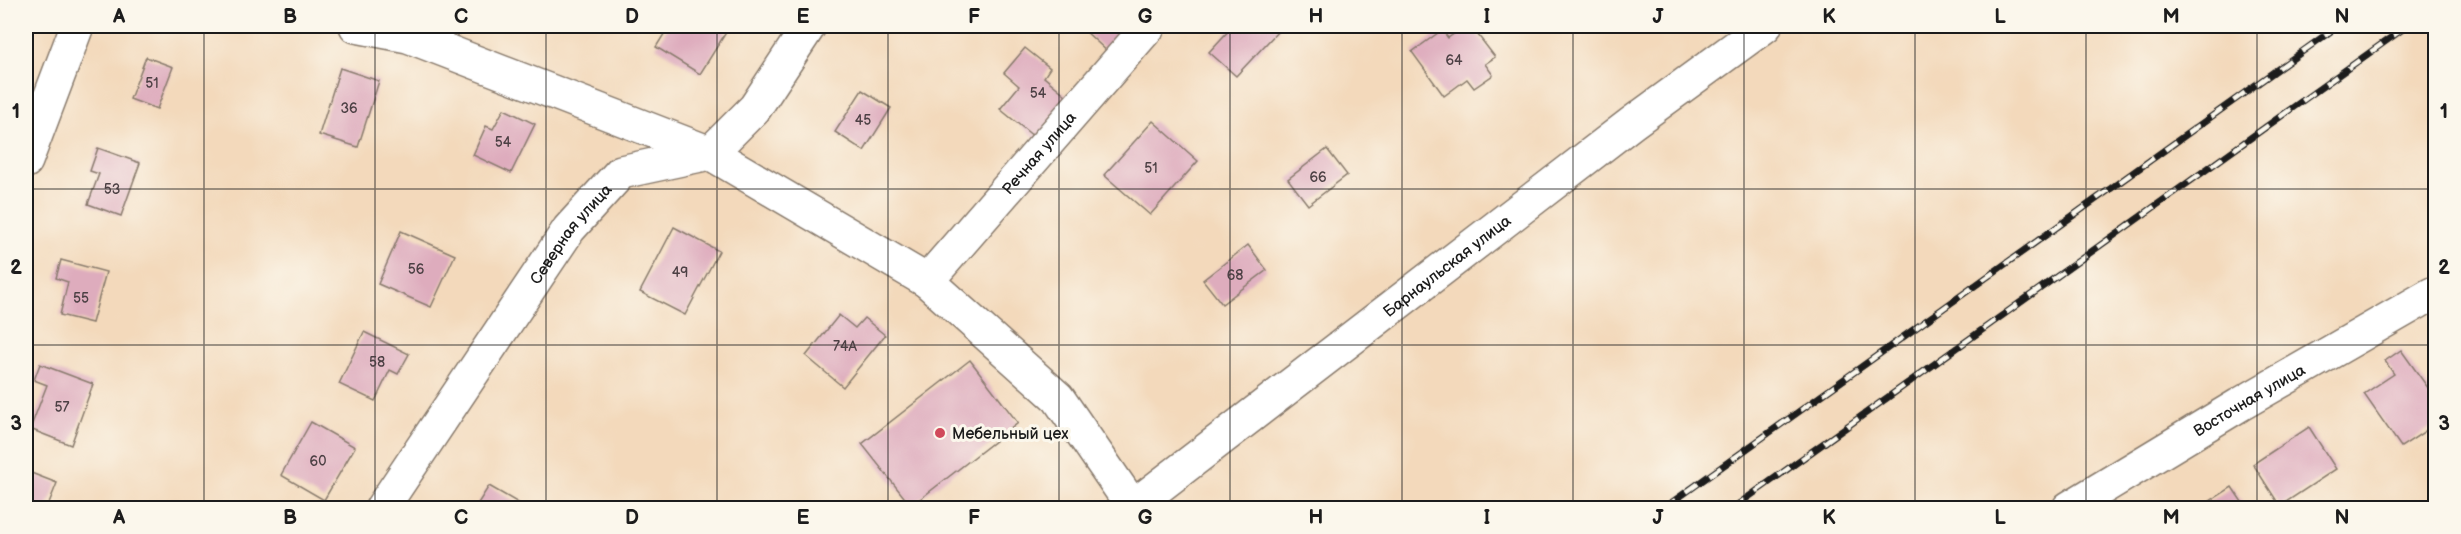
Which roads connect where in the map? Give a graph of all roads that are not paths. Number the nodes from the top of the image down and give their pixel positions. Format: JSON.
{"nodes":[{"id":1,"x":77,"y":26,"type":"edge"},
{"id":2,"x":356,"y":26,"type":"edge"},
{"id":3,"x":809,"y":26,"type":"edge"},
{"id":4,"x":1149,"y":26,"type":"edge"},
{"id":5,"x":1765,"y":26,"type":"edge"},
{"id":6,"x":410,"y":31,"type":"edge"},
{"id":7,"x":711,"y":153,"type":"junction"},
{"id":8,"x":26,"y":161,"type":"edge"},
{"id":9,"x":927,"y":281,"type":"junction"},
{"id":10,"x":2432,"y":294,"type":"dead end"},
{"id":11,"x":382,"y":508,"type":"edge"},
{"id":12,"x":1132,"y":508,"type":"edge"},
{"id":13,"x":2069,"y":508,"type":"edge"}],
"edges":[{"from":1,"to":8,"type":"street"},
{"from":2,"to":6,"type":"street"},
{"from":3,"to":7,"type":"street"},
{"from":4,"to":9,"type":"street","name":"Речная улица"},
{"from":5,"to":12,"type":"street","name":"Барнаульская улица"},
{"from":6,"to":7,"type":"street"},
{"from":7,"to":9,"type":"street"},
{"from":7,"to":11,"type":"street","name":"Северная улица"},
{"from":9,"to":12,"type":"street"},
{"from":10,"to":13,"type":"street","name":"Восточная улица"}]}
